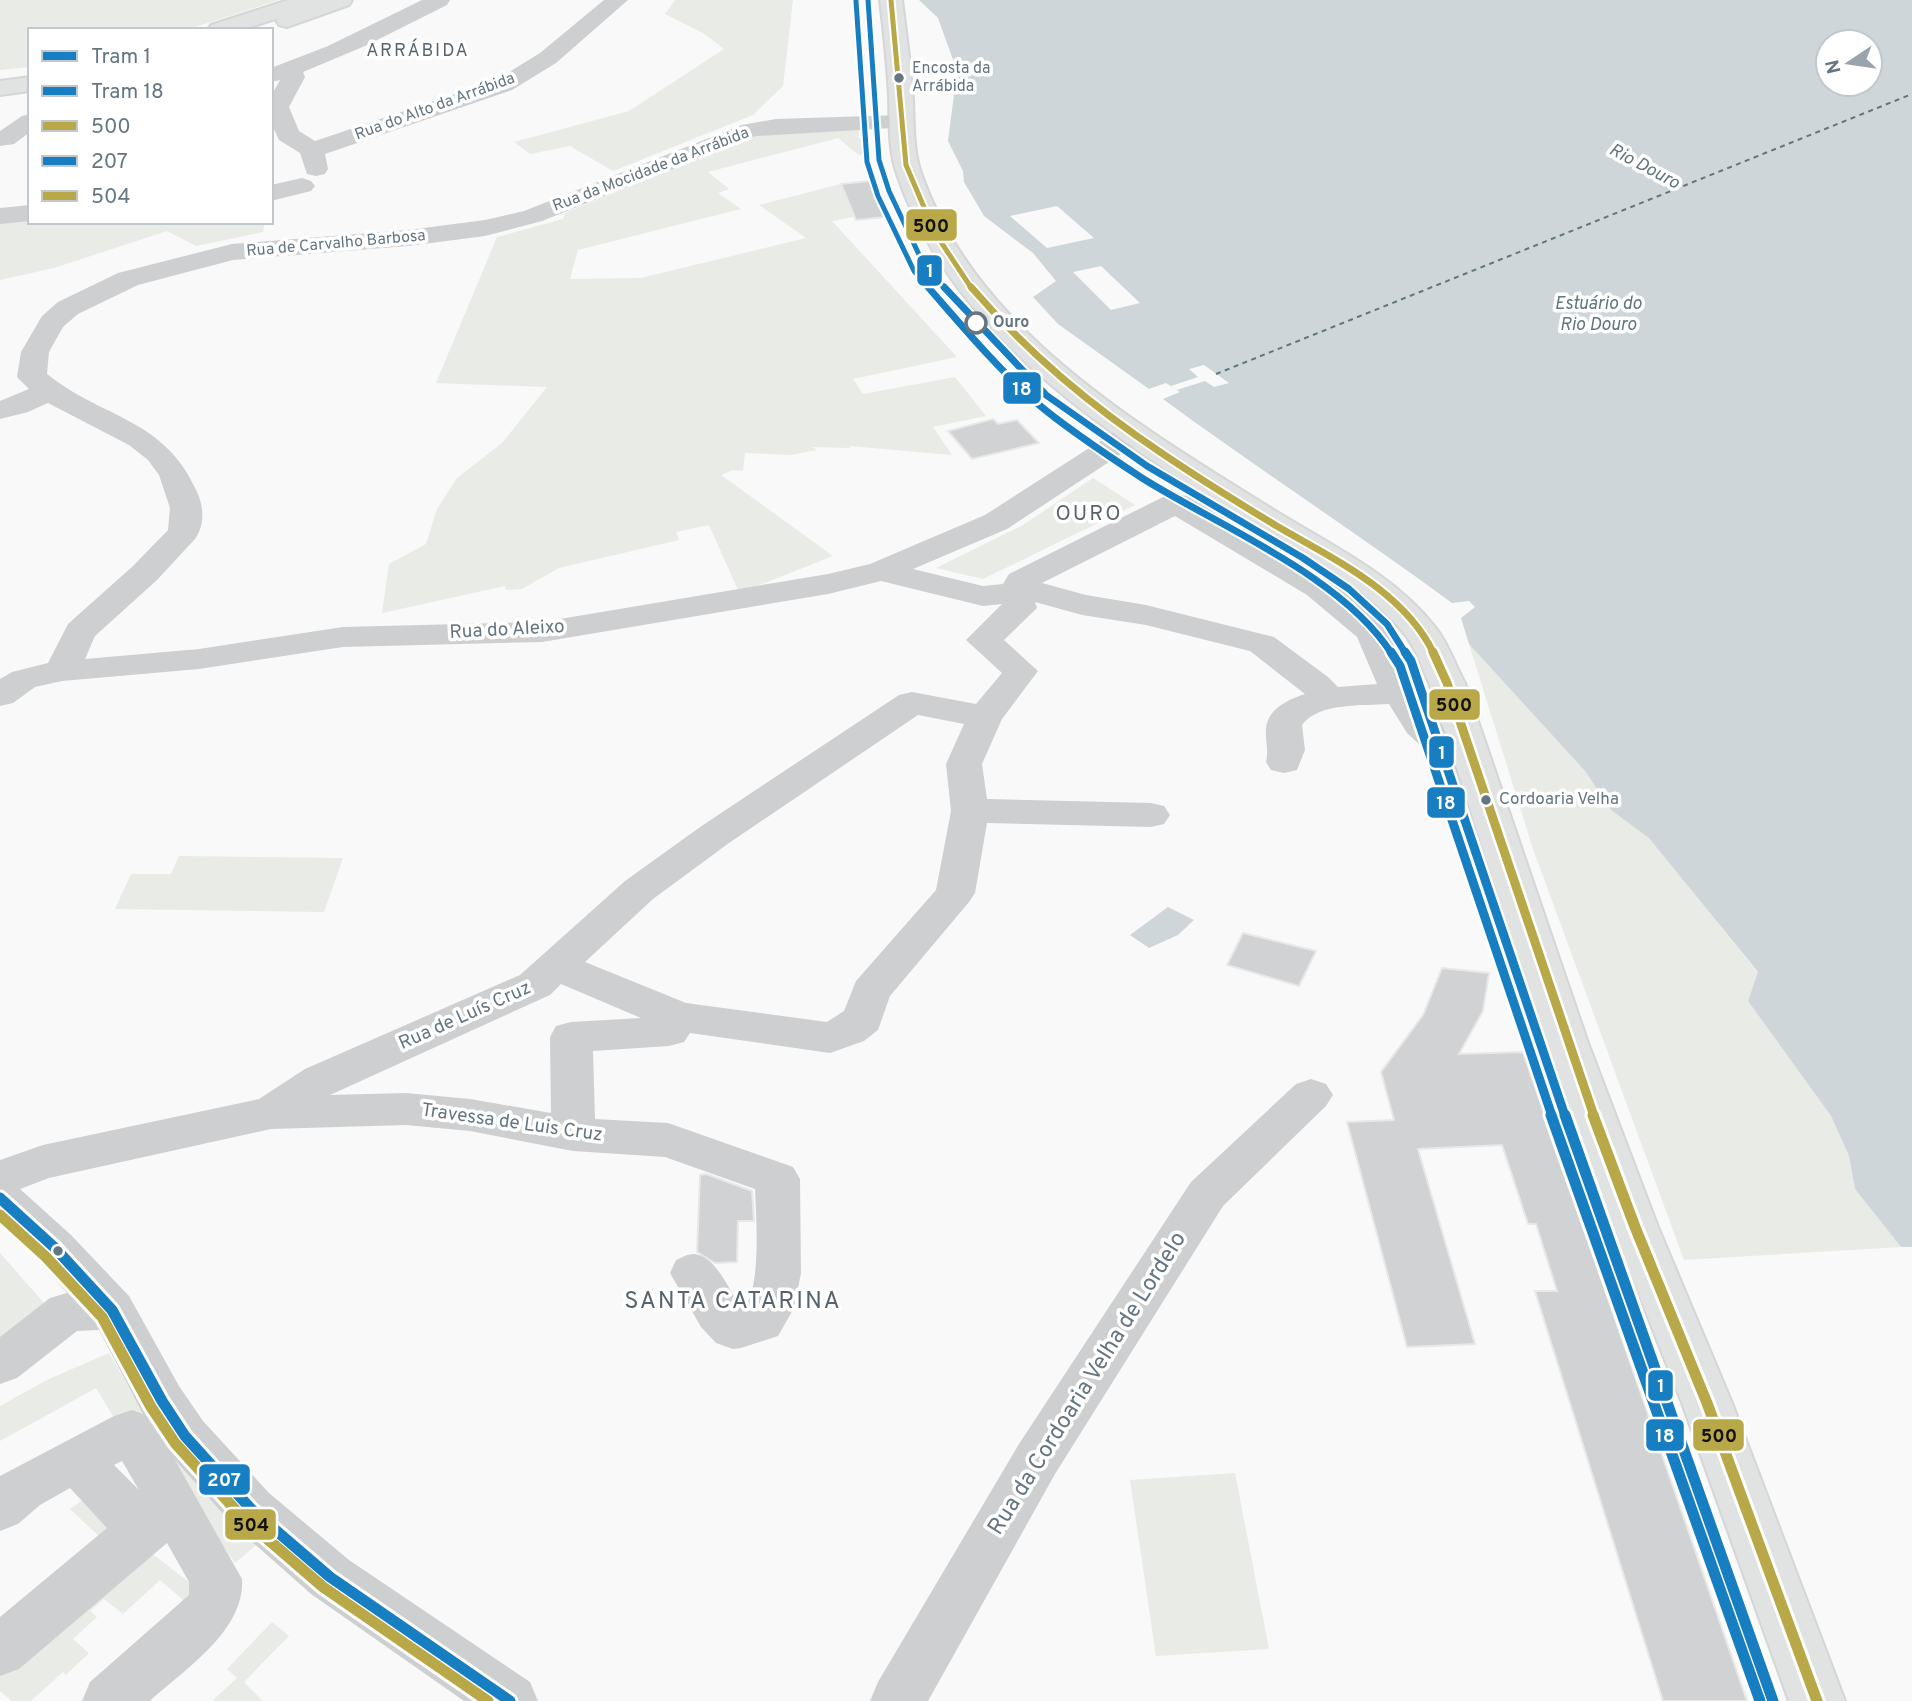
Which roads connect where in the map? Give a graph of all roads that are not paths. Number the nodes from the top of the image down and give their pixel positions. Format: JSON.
{"nodes":[{"id":1,"x":309,"y":0,"type":"edge"},
{"id":2,"x":341,"y":0,"type":"edge"},
{"id":3,"x":439,"y":0,"type":"edge"},
{"id":4,"x":617,"y":0,"type":"edge"},
{"id":5,"x":891,"y":0,"type":"edge"},
{"id":6,"x":225,"y":28,"type":"edge"},
{"id":7,"x":264,"y":28,"type":"edge"},
{"id":8,"x":28,"y":72,"type":"edge"},
{"id":9,"x":281,"y":72,"type":"edge"},
{"id":10,"x":0,"y":75,"type":"edge"},
{"id":11,"x":28,"y":84,"type":"edge"},
{"id":12,"x":0,"y":88,"type":"edge"},
{"id":13,"x":28,"y":122,"type":"edge"},
{"id":14,"x":901,"y":122,"type":"junction"},
{"id":15,"x":28,"y":133,"type":"edge"},
{"id":16,"x":2,"y":139,"type":"edge"},
{"id":17,"x":310,"y":168,"type":"junction"},
{"id":18,"x":273,"y":192,"type":"edge"},
{"id":19,"x":28,"y":213,"type":"edge"},
{"id":20,"x":0,"y":216,"type":"edge"},
{"id":21,"x":446,"y":235,"type":"joint"},
{"id":22,"x":47,"y":392,"type":"junction"},
{"id":23,"x":0,"y":410,"type":"edge"},
{"id":24,"x":1133,"y":433,"type":"junction"},
{"id":25,"x":881,"y":571,"type":"junction"},
{"id":26,"x":1015,"y":593,"type":"junction"},
{"id":27,"x":62,"y":671,"type":"junction"},
{"id":28,"x":1399,"y":693,"type":"junction"},
{"id":29,"x":0,"y":695,"type":"edge"},
{"id":30,"x":1329,"y":699,"type":"junction"},
{"id":31,"x":985,"y":717,"type":"junction"},
{"id":32,"x":1284,"y":762,"type":"dead end"},
{"id":33,"x":1477,"y":778,"type":"junction"},
{"id":34,"x":970,"y":811,"type":"junction"},
{"id":35,"x":1152,"y":815,"type":"dead end"},
{"id":36,"x":556,"y":966,"type":"junction"},
{"id":37,"x":680,"y":1017,"type":"junction"},
{"id":38,"x":1311,"y":1095,"type":"dead end"},
{"id":39,"x":271,"y":1113,"type":"junction"},
{"id":40,"x":573,"y":1134,"type":"junction"},
{"id":41,"x":0,"y":1178,"type":"edge"},
{"id":42,"x":0,"y":1198,"type":"edge"},
{"id":43,"x":693,"y":1273,"type":"dead end"},
{"id":44,"x":111,"y":1310,"type":"junction"},
{"id":45,"x":0,"y":1364,"type":"edge"},
{"id":46,"x":0,"y":1508,"type":"edge"},
{"id":47,"x":160,"y":1521,"type":"junction"},
{"id":48,"x":0,"y":1651,"type":"edge"},
{"id":49,"x":110,"y":1701,"type":"edge"},
{"id":50,"x":510,"y":1701,"type":"edge"},
{"id":51,"x":898,"y":1701,"type":"edge"},
{"id":52,"x":1816,"y":1701,"type":"edge"}],
"edges":[{"from":1,"to":6,"type":"main road"},
{"from":2,"to":7,"type":"main road"},
{"from":3,"to":9,"type":"street"},
{"from":4,"to":17,"type":"street","name":"Rua do Alto da Arrábida"},
{"from":5,"to":14,"type":"main road"},
{"from":8,"to":10,"type":"main road"},
{"from":9,"to":17,"type":"street"},
{"from":11,"to":12,"type":"main road"},
{"from":13,"to":16,"type":"street"},
{"from":14,"to":21,"type":"street","name":"Rua da Mocidade da Arrábida"},
{"from":14,"to":24,"type":"main road"},
{"from":15,"to":16,"type":"street"},
{"from":17,"to":18,"type":"street"},
{"from":19,"to":20,"type":"street"},
{"from":21,"to":22,"type":"street","name":"Rua de Carvalho Barbosa"},
{"from":22,"to":23,"type":"street"},
{"from":22,"to":27,"type":"street"},
{"from":24,"to":25,"type":"street"},
{"from":24,"to":33,"type":"main road"},
{"from":25,"to":26,"type":"street","name":"Rua do Aleixo"},
{"from":25,"to":27,"type":"street","name":"Rua do Aleixo"},
{"from":26,"to":28,"type":"street"},
{"from":26,"to":30,"type":"street","name":"Rua do Aleixo"},
{"from":26,"to":31,"type":"street"},
{"from":27,"to":29,"type":"street","name":"Rua do Aleixo"},
{"from":28,"to":30,"type":"street"},
{"from":28,"to":33,"type":"street"},
{"from":30,"to":32,"type":"street"},
{"from":31,"to":34,"type":"street"},
{"from":31,"to":36,"type":"street","name":"Rua de Luís Cruz"},
{"from":33,"to":52,"type":"main road"},
{"from":34,"to":35,"type":"street"},
{"from":34,"to":37,"type":"street"},
{"from":36,"to":37,"type":"street"},
{"from":36,"to":39,"type":"street","name":"Rua de Luís Cruz"},
{"from":37,"to":40,"type":"street"},
{"from":38,"to":51,"type":"street","name":"Rua da Cordoaria Velha de Lordelo"},
{"from":39,"to":40,"type":"street","name":"Travessa de Luis Cruz"},
{"from":39,"to":41,"type":"street","name":"Rua de Luís Cruz"},
{"from":40,"to":43,"type":"street","name":"Travessa de Luis Cruz"},
{"from":42,"to":44,"type":"street"},
{"from":44,"to":45,"type":"street"},
{"from":44,"to":50,"type":"street"},
{"from":46,"to":47,"type":"street"},
{"from":47,"to":48,"type":"street"},
{"from":47,"to":49,"type":"street"}]}
